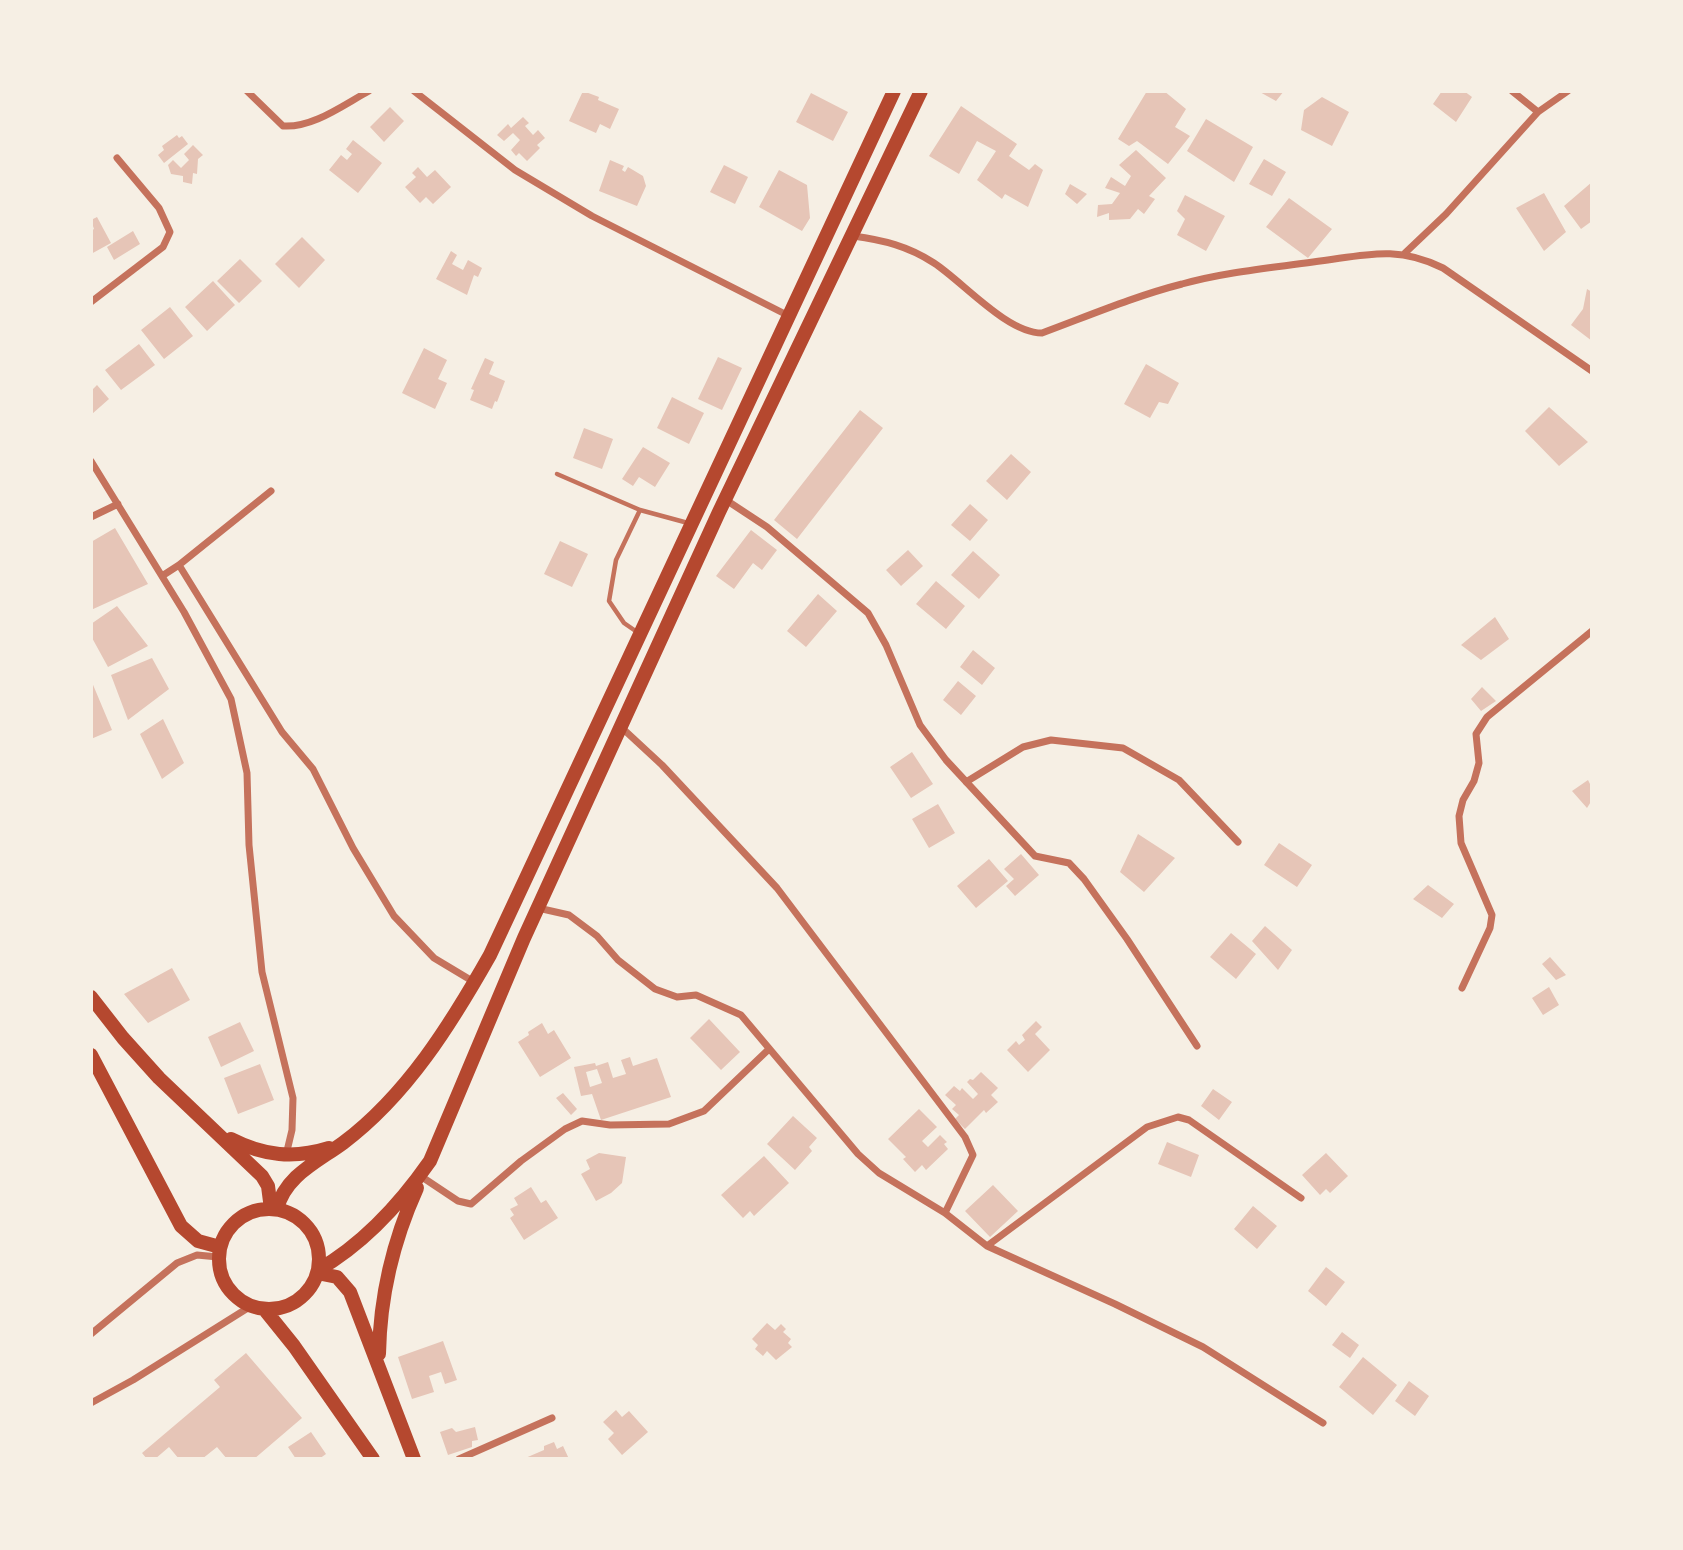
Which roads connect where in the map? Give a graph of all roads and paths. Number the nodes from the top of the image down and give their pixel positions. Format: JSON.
{"nodes":[{"id":1,"x":247,"y":91,"type":"edge"},
{"id":2,"x":369,"y":91,"type":"edge"},
{"id":3,"x":414,"y":91,"type":"edge"},
{"id":4,"x":894,"y":91,"type":"edge"},
{"id":5,"x":921,"y":91,"type":"edge"},
{"id":6,"x":1512,"y":91,"type":"edge"},
{"id":7,"x":1568,"y":91,"type":"edge"},
{"id":8,"x":1538,"y":112,"type":"junction"},
{"id":9,"x":117,"y":158,"type":"dead end"},
{"id":10,"x":853,"y":236,"type":"junction"},
{"id":11,"x":1405,"y":253,"type":"junction"},
{"id":12,"x":91,"y":302,"type":"edge"},
{"id":13,"x":789,"y":316,"type":"junction"},
{"id":14,"x":1592,"y":371,"type":"edge"},
{"id":15,"x":91,"y":461,"type":"edge"},
{"id":16,"x":557,"y":474,"type":"dead end"},
{"id":17,"x":271,"y":491,"type":"dead end"},
{"id":18,"x":725,"y":499,"type":"junction"},
{"id":19,"x":118,"y":504,"type":"junction"},
{"id":20,"x":639,"y":510,"type":"junction"},
{"id":21,"x":91,"y":517,"type":"edge"},
{"id":22,"x":692,"y":524,"type":"junction"},
{"id":23,"x":179,"y":565,"type":"junction"},
{"id":24,"x":162,"y":576,"type":"junction"},
{"id":25,"x":1592,"y":631,"type":"edge"},
{"id":26,"x":641,"y":635,"type":"junction"},
{"id":27,"x":621,"y":727,"type":"junction"},
{"id":28,"x":966,"y":782,"type":"junction"},
{"id":29,"x":1238,"y":842,"type":"dead end"},
{"id":30,"x":538,"y":908,"type":"junction"},
{"id":31,"x":503,"y":929,"type":"junction"},
{"id":32,"x":524,"y":938,"type":"junction"},
{"id":33,"x":475,"y":982,"type":"junction"},
{"id":34,"x":1462,"y":988,"type":"dead end"},
{"id":35,"x":91,"y":997,"type":"edge"},
{"id":36,"x":1197,"y":1046,"type":"dead end"},
{"id":37,"x":769,"y":1049,"type":"junction"},
{"id":38,"x":91,"y":1055,"type":"edge"},
{"id":39,"x":213,"y":1128,"type":"junction"},
{"id":40,"x":344,"y":1142,"type":"junction"},
{"id":41,"x":286,"y":1156,"type":"junction"},
{"id":42,"x":430,"y":1161,"type":"junction"},
{"id":43,"x":422,"y":1177,"type":"junction"},
{"id":44,"x":1301,"y":1198,"type":"dead end"},
{"id":45,"x":274,"y":1209,"type":"junction"},
{"id":46,"x":945,"y":1213,"type":"junction"},
{"id":47,"x":987,"y":1246,"type":"junction"},
{"id":48,"x":219,"y":1252,"type":"junction"},
{"id":49,"x":318,"y":1271,"type":"junction"},
{"id":50,"x":258,"y":1308,"type":"junction"},
{"id":51,"x":91,"y":1334,"type":"edge"},
{"id":52,"x":379,"y":1363,"type":"junction"},
{"id":53,"x":91,"y":1403,"type":"edge"},
{"id":54,"x":552,"y":1418,"type":"dead end"},
{"id":55,"x":1323,"y":1423,"type":"dead end"},
{"id":56,"x":373,"y":1459,"type":"edge"},
{"id":57,"x":414,"y":1459,"type":"edge"},
{"id":58,"x":459,"y":1459,"type":"edge"}],
"edges":[{"from":1,"to":2,"type":"street"},
{"from":3,"to":13,"type":"street"},
{"from":4,"to":13,"type":"main road"},
{"from":5,"to":10,"type":"main road"},
{"from":6,"to":8,"type":"street"},
{"from":7,"to":8,"type":"street"},
{"from":8,"to":11,"type":"street"},
{"from":9,"to":12,"type":"street"},
{"from":10,"to":11,"type":"street"},
{"from":10,"to":18,"type":"main road"},
{"from":11,"to":14,"type":"street"},
{"from":13,"to":22,"type":"main road"},
{"from":15,"to":19,"type":"street"},
{"from":16,"to":20,"type":"lane"},
{"from":17,"to":23,"type":"street"},
{"from":18,"to":27,"type":"main road"},
{"from":18,"to":28,"type":"street"},
{"from":19,"to":21,"type":"street"},
{"from":19,"to":24,"type":"street"},
{"from":20,"to":22,"type":"lane"},
{"from":20,"to":26,"type":"lane"},
{"from":22,"to":26,"type":"main road"},
{"from":23,"to":24,"type":"street"},
{"from":23,"to":33,"type":"street"},
{"from":24,"to":41,"type":"street"},
{"from":25,"to":34,"type":"street"},
{"from":26,"to":31,"type":"main road"},
{"from":27,"to":30,"type":"main road"},
{"from":27,"to":46,"type":"street"},
{"from":28,"to":29,"type":"street"},
{"from":28,"to":36,"type":"street"},
{"from":30,"to":32,"type":"main road"},
{"from":30,"to":37,"type":"street"},
{"from":31,"to":32,"type":"main road"},
{"from":31,"to":33,"type":"main road"},
{"from":32,"to":42,"type":"main road"},
{"from":33,"to":40,"type":"main road"},
{"from":35,"to":39,"type":"main road"},
{"from":37,"to":43,"type":"street"},
{"from":37,"to":46,"type":"street"},
{"from":38,"to":48,"type":"main road"},
{"from":39,"to":41,"type":"main road"},
{"from":39,"to":45,"type":"main road"},
{"from":40,"to":41,"type":"main road"},
{"from":40,"to":45,"type":"main road"},
{"from":42,"to":43,"type":"main road"},
{"from":42,"to":49,"type":"main road"},
{"from":43,"to":52,"type":"main road"},
{"from":44,"to":47,"type":"street"},
{"from":45,"to":48,"type":"main road"},
{"from":45,"to":49,"type":"main road"},
{"from":46,"to":47,"type":"street"},
{"from":47,"to":55,"type":"street"},
{"from":48,"to":50,"type":"main road"},
{"from":48,"to":51,"type":"street"},
{"from":49,"to":50,"type":"main road"},
{"from":49,"to":52,"type":"main road"},
{"from":50,"to":53,"type":"street"},
{"from":50,"to":56,"type":"main road"},
{"from":52,"to":57,"type":"main road"},
{"from":54,"to":58,"type":"street"}]}
